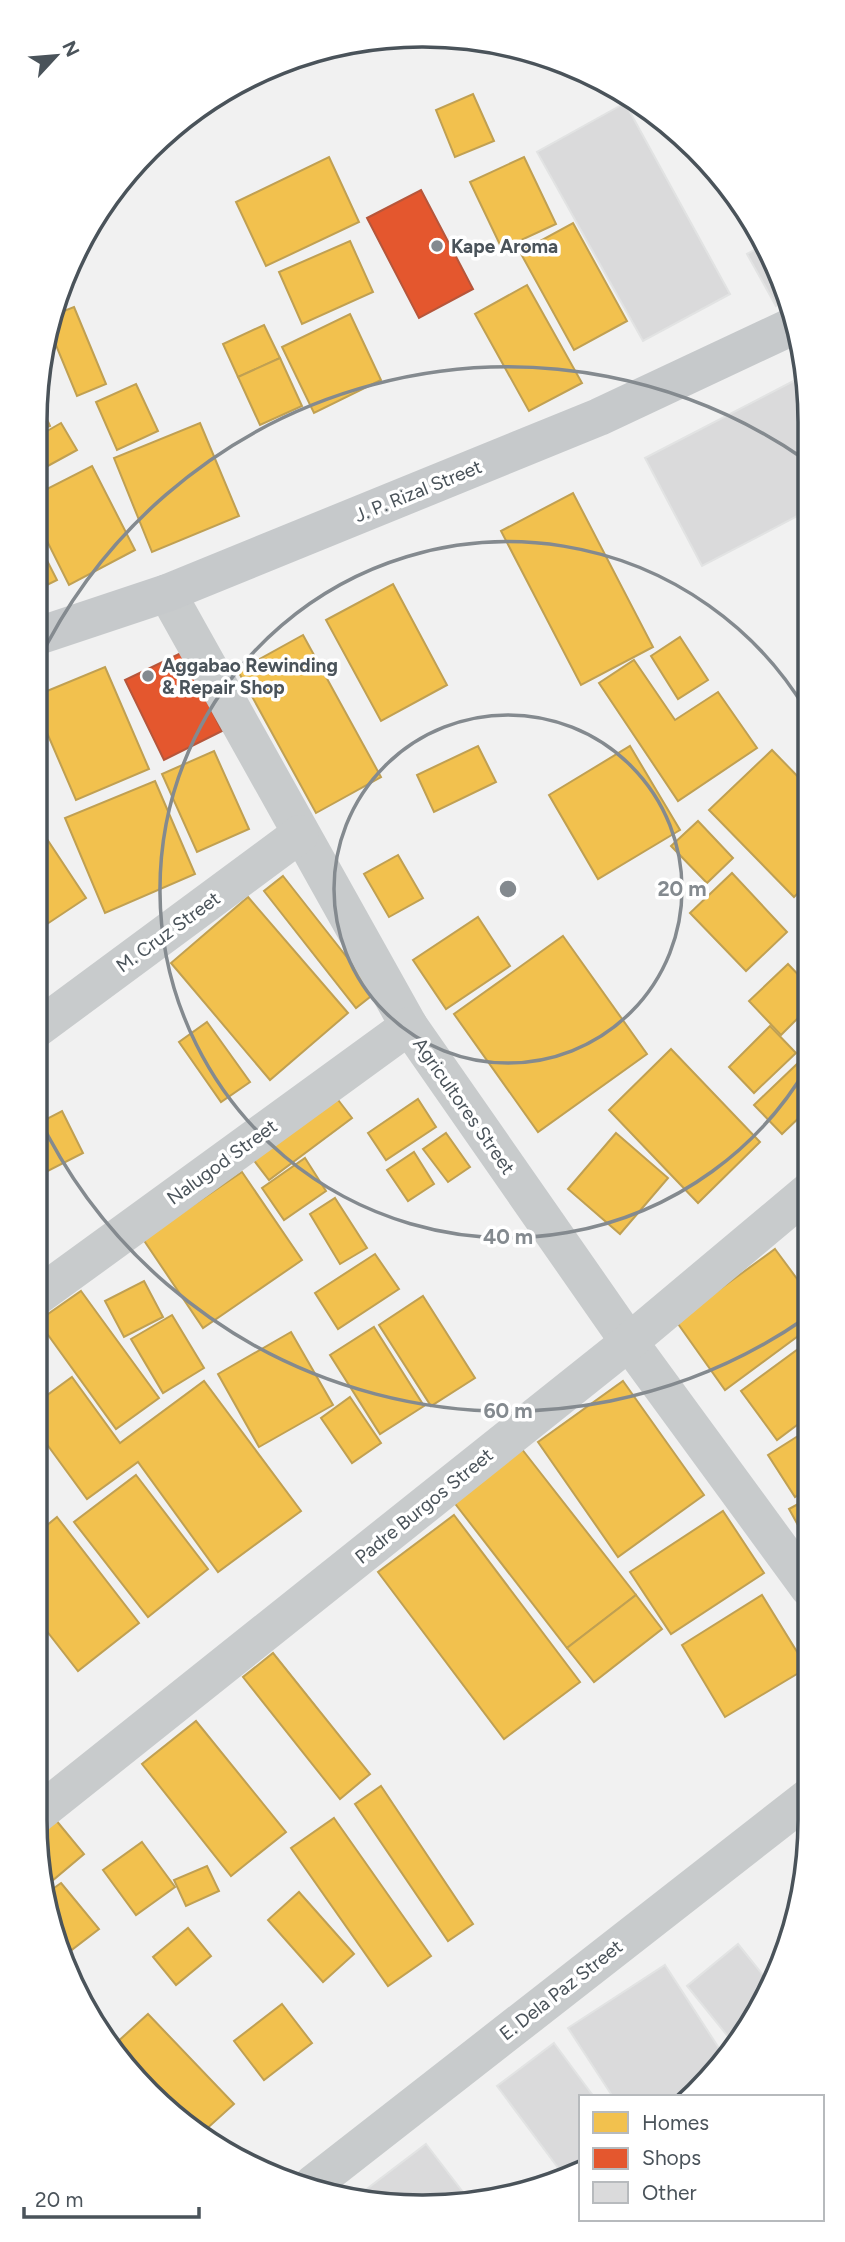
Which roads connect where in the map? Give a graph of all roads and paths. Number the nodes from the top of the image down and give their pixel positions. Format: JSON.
{"nodes":[{"id":1,"x":786,"y":329,"type":"edge"},
{"id":2,"x":167,"y":593,"type":"junction"},
{"id":3,"x":47,"y":633,"type":"edge"},
{"id":4,"x":300,"y":834,"type":"junction"},
{"id":5,"x":47,"y":1021,"type":"edge"},
{"id":6,"x":409,"y":1026,"type":"junction"},
{"id":7,"x":798,"y":1199,"type":"edge"},
{"id":8,"x":47,"y":1289,"type":"edge"},
{"id":9,"x":629,"y":1342,"type":"junction"},
{"id":10,"x":798,"y":1573,"type":"edge"},
{"id":11,"x":798,"y":1805,"type":"edge"},
{"id":12,"x":47,"y":1806,"type":"edge"},
{"id":13,"x":318,"y":2180,"type":"edge"}],
"edges":[{"from":1,"to":2,"type":"main road","name":"J. P. Rizal Street"},
{"from":2,"to":3,"type":"main road","name":"J. P. Rizal Street"},
{"from":2,"to":4,"type":"street","name":"Agricultores Street"},
{"from":4,"to":5,"type":"street","name":"M. Cruz Street"},
{"from":4,"to":6,"type":"street","name":"Agricultores Street"},
{"from":6,"to":8,"type":"street","name":"Nalugod Street"},
{"from":6,"to":9,"type":"street","name":"Agricultores Street"},
{"from":7,"to":9,"type":"street","name":"Padre Burgos Street"},
{"from":9,"to":10,"type":"street","name":"Agricultores Street"},
{"from":9,"to":12,"type":"street","name":"Padre Burgos Street"},
{"from":11,"to":13,"type":"street","name":"E. Dela Paz Street"}]}
